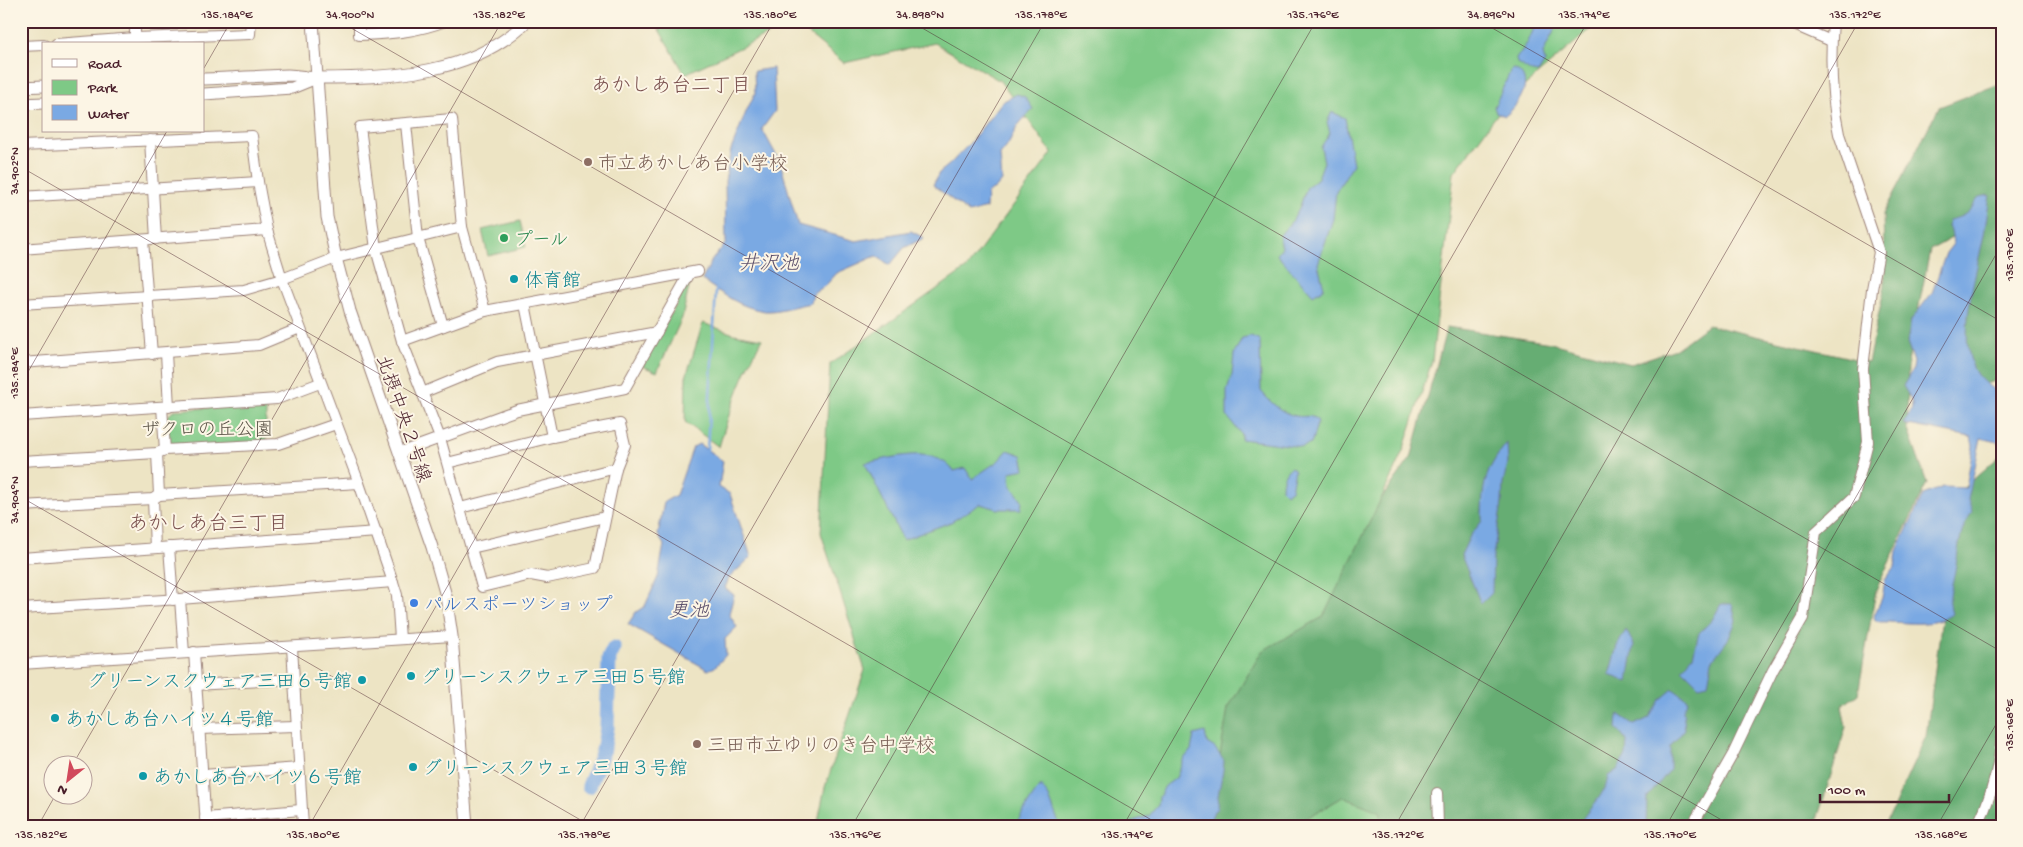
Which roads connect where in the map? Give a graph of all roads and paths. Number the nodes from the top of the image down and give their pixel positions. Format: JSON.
{"nodes":[{"id":1,"x":134,"y":21,"type":"edge"},
{"id":2,"x":251,"y":21,"type":"edge"},
{"id":3,"x":313,"y":21,"type":"edge"},
{"id":4,"x":358,"y":21,"type":"edge"},
{"id":5,"x":445,"y":21,"type":"edge"},
{"id":6,"x":527,"y":21,"type":"edge"},
{"id":7,"x":1785,"y":21,"type":"edge"},
{"id":8,"x":1833,"y":21,"type":"edge"},
{"id":9,"x":135,"y":38,"type":"junction"},
{"id":10,"x":1831,"y":41,"type":"junction"},
{"id":11,"x":82,"y":42,"type":"edge"},
{"id":12,"x":42,"y":45,"type":"edge"},
{"id":13,"x":21,"y":46,"type":"edge"},
{"id":14,"x":316,"y":78,"type":"junction"},
{"id":15,"x":205,"y":79,"type":"edge"},
{"id":16,"x":42,"y":86,"type":"edge"},
{"id":17,"x":21,"y":87,"type":"edge"},
{"id":18,"x":205,"y":94,"type":"edge"},
{"id":19,"x":42,"y":103,"type":"edge"},
{"id":20,"x":21,"y":104,"type":"edge"},
{"id":21,"x":406,"y":124,"type":"junction"},
{"id":22,"x":150,"y":140,"type":"junction"},
{"id":23,"x":21,"y":146,"type":"edge"},
{"id":24,"x":258,"y":182,"type":"junction"},
{"id":25,"x":153,"y":188,"type":"junction"},
{"id":26,"x":21,"y":198,"type":"edge"},
{"id":27,"x":462,"y":227,"type":"junction"},
{"id":28,"x":267,"y":230,"type":"junction"},
{"id":29,"x":418,"y":238,"type":"junction"},
{"id":30,"x":156,"y":239,"type":"junction"},
{"id":31,"x":143,"y":240,"type":"junction"},
{"id":32,"x":21,"y":249,"type":"edge"},
{"id":33,"x":376,"y":249,"type":"junction"},
{"id":34,"x":336,"y":258,"type":"junction"},
{"id":35,"x":282,"y":279,"type":"junction"},
{"id":36,"x":148,"y":296,"type":"junction"},
{"id":37,"x":21,"y":304,"type":"edge"},
{"id":38,"x":525,"y":304,"type":"junction"},
{"id":39,"x":485,"y":311,"type":"junction"},
{"id":40,"x":443,"y":326,"type":"junction"},
{"id":41,"x":300,"y":328,"type":"junction"},
{"id":42,"x":657,"y":332,"type":"junction"},
{"id":43,"x":402,"y":341,"type":"junction"},
{"id":44,"x":166,"y":353,"type":"junction"},
{"id":45,"x":152,"y":354,"type":"junction"},
{"id":46,"x":535,"y":354,"type":"junction"},
{"id":47,"x":21,"y":363,"type":"edge"},
{"id":48,"x":320,"y":383,"type":"junction"},
{"id":49,"x":422,"y":393,"type":"junction"},
{"id":50,"x":546,"y":405,"type":"junction"},
{"id":51,"x":165,"y":407,"type":"junction"},
{"id":52,"x":21,"y":416,"type":"edge"},
{"id":53,"x":336,"y":424,"type":"junction"},
{"id":54,"x":552,"y":437,"type":"junction"},
{"id":55,"x":440,"y":438,"type":"junction"},
{"id":56,"x":161,"y":452,"type":"junction"},
{"id":57,"x":399,"y":453,"type":"junction"},
{"id":58,"x":21,"y":461,"type":"edge"},
{"id":59,"x":448,"y":463,"type":"junction"},
{"id":60,"x":616,"y":468,"type":"junction"},
{"id":61,"x":359,"y":482,"type":"junction"},
{"id":62,"x":156,"y":498,"type":"junction"},
{"id":63,"x":21,"y":506,"type":"edge"},
{"id":64,"x":460,"y":508,"type":"junction"},
{"id":65,"x":604,"y":517,"type":"junction"},
{"id":66,"x":377,"y":532,"type":"junction"},
{"id":67,"x":169,"y":547,"type":"junction"},
{"id":68,"x":155,"y":548,"type":"junction"},
{"id":69,"x":471,"y":548,"type":"junction"},
{"id":70,"x":21,"y":558,"type":"edge"},
{"id":71,"x":393,"y":582,"type":"junction"},
{"id":72,"x":176,"y":599,"type":"junction"},
{"id":73,"x":21,"y":609,"type":"edge"},
{"id":74,"x":452,"y":636,"type":"junction"},
{"id":75,"x":400,"y":639,"type":"junction"},
{"id":76,"x":292,"y":647,"type":"junction"},
{"id":77,"x":189,"y":652,"type":"junction"},
{"id":78,"x":21,"y":664,"type":"edge"},
{"id":79,"x":293,"y":678,"type":"junction"},
{"id":80,"x":196,"y":685,"type":"junction"},
{"id":81,"x":296,"y":726,"type":"junction"},
{"id":82,"x":199,"y":729,"type":"junction"},
{"id":83,"x":2002,"y":735,"type":"edge"},
{"id":84,"x":299,"y":768,"type":"junction"},
{"id":85,"x":202,"y":775,"type":"junction"},
{"id":86,"x":1437,"y":793,"type":"dead end"},
{"id":87,"x":301,"y":810,"type":"junction"},
{"id":88,"x":205,"y":822,"type":"edge"},
{"id":89,"x":303,"y":826,"type":"edge"},
{"id":90,"x":467,"y":826,"type":"edge"},
{"id":91,"x":1438,"y":826,"type":"edge"},
{"id":92,"x":1692,"y":826,"type":"edge"},
{"id":93,"x":1977,"y":826,"type":"edge"}],
"edges":[{"from":1,"to":9,"type":"street"},
{"from":2,"to":9,"type":"street"},
{"from":3,"to":14,"type":"street","name":"北摂中央２号線"},
{"from":4,"to":5,"type":"street"},
{"from":6,"to":14,"type":"street"},
{"from":7,"to":10,"type":"street"},
{"from":8,"to":10,"type":"street"},
{"from":9,"to":11,"type":"street"},
{"from":10,"to":92,"type":"street"},
{"from":12,"to":13,"type":"street"},
{"from":14,"to":15,"type":"street"},
{"from":14,"to":18,"type":"street"},
{"from":14,"to":34,"type":"street","name":"北摂中央２号線"},
{"from":16,"to":17,"type":"street"},
{"from":19,"to":20,"type":"street"},
{"from":21,"to":27,"type":"street"},
{"from":21,"to":29,"type":"street"},
{"from":21,"to":33,"type":"street"},
{"from":22,"to":23,"type":"street"},
{"from":22,"to":24,"type":"street"},
{"from":22,"to":25,"type":"street"},
{"from":24,"to":25,"type":"street"},
{"from":24,"to":28,"type":"street"},
{"from":25,"to":26,"type":"street"},
{"from":25,"to":30,"type":"street"},
{"from":27,"to":29,"type":"street"},
{"from":27,"to":39,"type":"street"},
{"from":28,"to":30,"type":"street"},
{"from":28,"to":35,"type":"street"},
{"from":29,"to":33,"type":"street"},
{"from":29,"to":40,"type":"street"},
{"from":30,"to":31,"type":"street"},
{"from":31,"to":32,"type":"street"},
{"from":31,"to":36,"type":"street"},
{"from":33,"to":34,"type":"street"},
{"from":33,"to":43,"type":"street"},
{"from":34,"to":35,"type":"street"},
{"from":34,"to":57,"type":"street","name":"北摂中央２号線"},
{"from":35,"to":36,"type":"street"},
{"from":35,"to":41,"type":"street"},
{"from":36,"to":37,"type":"street"},
{"from":36,"to":45,"type":"street"},
{"from":38,"to":39,"type":"street"},
{"from":38,"to":42,"type":"street"},
{"from":38,"to":46,"type":"street"},
{"from":39,"to":40,"type":"street"},
{"from":40,"to":43,"type":"street"},
{"from":41,"to":44,"type":"street"},
{"from":41,"to":48,"type":"street"},
{"from":42,"to":46,"type":"street"},
{"from":42,"to":50,"type":"street"},
{"from":43,"to":49,"type":"street"},
{"from":44,"to":45,"type":"street"},
{"from":44,"to":51,"type":"street"},
{"from":45,"to":47,"type":"street"},
{"from":46,"to":49,"type":"street"},
{"from":46,"to":50,"type":"street"},
{"from":48,"to":51,"type":"street"},
{"from":48,"to":53,"type":"street"},
{"from":49,"to":55,"type":"street"},
{"from":50,"to":54,"type":"street"},
{"from":50,"to":55,"type":"street"},
{"from":51,"to":52,"type":"street"},
{"from":51,"to":56,"type":"street"},
{"from":53,"to":56,"type":"street"},
{"from":53,"to":61,"type":"street"},
{"from":54,"to":59,"type":"street"},
{"from":54,"to":60,"type":"street"},
{"from":55,"to":57,"type":"street"},
{"from":55,"to":59,"type":"street"},
{"from":56,"to":58,"type":"street"},
{"from":56,"to":62,"type":"street"},
{"from":57,"to":74,"type":"street","name":"北摂中央２号線"},
{"from":59,"to":64,"type":"street"},
{"from":60,"to":64,"type":"street"},
{"from":60,"to":65,"type":"street"},
{"from":61,"to":62,"type":"street"},
{"from":61,"to":66,"type":"street"},
{"from":62,"to":63,"type":"street"},
{"from":62,"to":68,"type":"street"},
{"from":64,"to":69,"type":"street"},
{"from":65,"to":69,"type":"street"},
{"from":65,"to":69,"type":"street"},
{"from":66,"to":67,"type":"street"},
{"from":66,"to":71,"type":"street"},
{"from":67,"to":68,"type":"street"},
{"from":67,"to":72,"type":"street"},
{"from":68,"to":70,"type":"street"},
{"from":71,"to":72,"type":"street"},
{"from":71,"to":75,"type":"street"},
{"from":72,"to":73,"type":"street"},
{"from":72,"to":77,"type":"street"},
{"from":74,"to":75,"type":"street"},
{"from":74,"to":90,"type":"street","name":"北摂中央２号線"},
{"from":75,"to":76,"type":"street"},
{"from":76,"to":77,"type":"street"},
{"from":76,"to":79,"type":"street"},
{"from":77,"to":78,"type":"street"},
{"from":77,"to":80,"type":"street"},
{"from":79,"to":80,"type":"street"},
{"from":79,"to":81,"type":"street"},
{"from":80,"to":82,"type":"street"},
{"from":81,"to":82,"type":"street"},
{"from":81,"to":84,"type":"street"},
{"from":82,"to":85,"type":"street"},
{"from":83,"to":93,"type":"street"},
{"from":84,"to":85,"type":"street"},
{"from":84,"to":87,"type":"street"},
{"from":85,"to":88,"type":"street"},
{"from":86,"to":91,"type":"street"},
{"from":87,"to":88,"type":"street"},
{"from":87,"to":89,"type":"street"}]}
